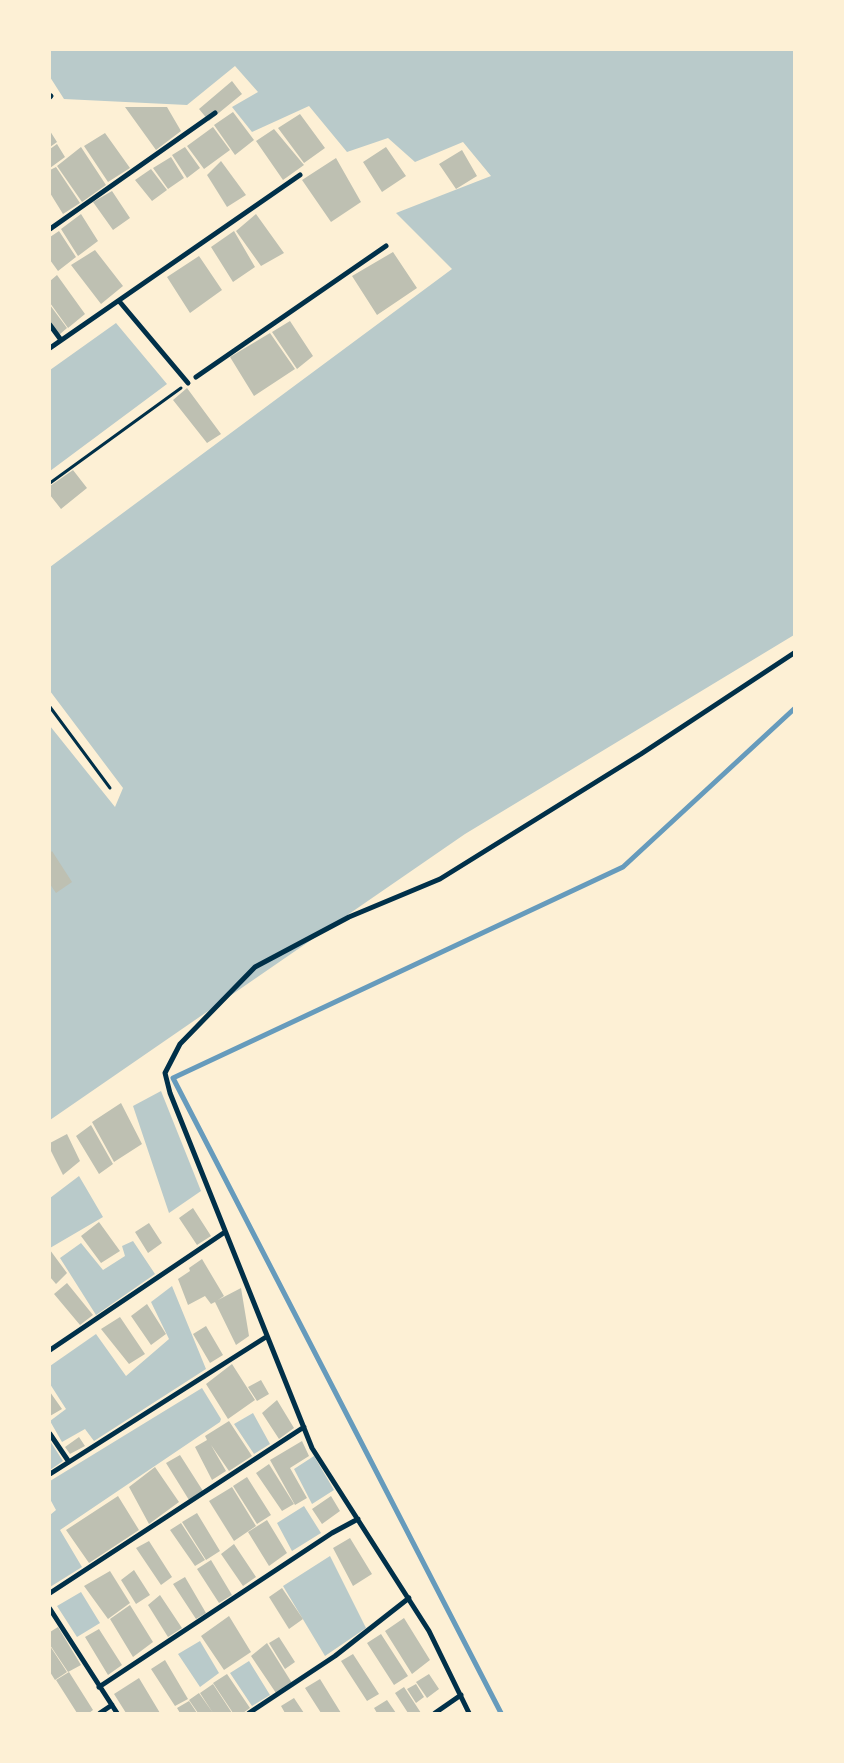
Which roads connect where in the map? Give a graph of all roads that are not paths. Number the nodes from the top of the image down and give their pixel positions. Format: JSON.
{"nodes":[{"id":1,"x":215,"y":113,"type":"dead end"},
{"id":2,"x":300,"y":175,"type":"dead end"},
{"id":3,"x":50,"y":229,"type":"edge"},
{"id":4,"x":386,"y":246,"type":"dead end"},
{"id":5,"x":119,"y":301,"type":"junction"},
{"id":6,"x":50,"y":325,"type":"edge"},
{"id":7,"x":61,"y":340,"type":"junction"},
{"id":8,"x":50,"y":348,"type":"edge"},
{"id":9,"x":196,"y":377,"type":"dead end"},
{"id":10,"x":188,"y":383,"type":"road end"},
{"id":11,"x":794,"y":653,"type":"edge"},
{"id":12,"x":224,"y":1232,"type":"junction"},
{"id":13,"x":266,"y":1337,"type":"junction"},
{"id":14,"x":50,"y":1350,"type":"edge"},
{"id":15,"x":304,"y":1426,"type":"junction"},
{"id":16,"x":50,"y":1434,"type":"edge"},
{"id":17,"x":69,"y":1462,"type":"junction"},
{"id":18,"x":50,"y":1474,"type":"edge"},
{"id":19,"x":358,"y":1519,"type":"junction"},
{"id":20,"x":50,"y":1593,"type":"edge"},
{"id":21,"x":409,"y":1598,"type":"junction"},
{"id":22,"x":50,"y":1609,"type":"edge"},
{"id":23,"x":56,"y":1618,"type":"junction"},
{"id":24,"x":50,"y":1622,"type":"edge"},
{"id":25,"x":99,"y":1687,"type":"junction"},
{"id":26,"x":461,"y":1696,"type":"junction"},
{"id":27,"x":112,"y":1705,"type":"junction"},
{"id":28,"x":100,"y":1713,"type":"edge"},
{"id":29,"x":117,"y":1713,"type":"edge"},
{"id":30,"x":249,"y":1713,"type":"edge"},
{"id":31,"x":435,"y":1713,"type":"edge"},
{"id":32,"x":469,"y":1713,"type":"edge"}],
"edges":[{"from":1,"to":3,"type":"street"},
{"from":2,"to":5,"type":"street"},
{"from":4,"to":9,"type":"street"},
{"from":5,"to":7,"type":"street"},
{"from":5,"to":10,"type":"street"},
{"from":6,"to":7,"type":"street"},
{"from":7,"to":8,"type":"street"},
{"from":11,"to":12,"type":"street"},
{"from":12,"to":13,"type":"street"},
{"from":12,"to":14,"type":"street"},
{"from":13,"to":15,"type":"street"},
{"from":13,"to":17,"type":"street"},
{"from":15,"to":19,"type":"street"},
{"from":15,"to":20,"type":"street"},
{"from":16,"to":17,"type":"street"},
{"from":17,"to":18,"type":"street"},
{"from":19,"to":21,"type":"street"},
{"from":19,"to":25,"type":"street"},
{"from":21,"to":26,"type":"street"},
{"from":21,"to":30,"type":"street"},
{"from":22,"to":23,"type":"street"},
{"from":23,"to":24,"type":"street"},
{"from":23,"to":25,"type":"street"},
{"from":25,"to":27,"type":"street"},
{"from":26,"to":31,"type":"street"},
{"from":26,"to":32,"type":"street"},
{"from":27,"to":28,"type":"street"},
{"from":27,"to":29,"type":"street"}]}
